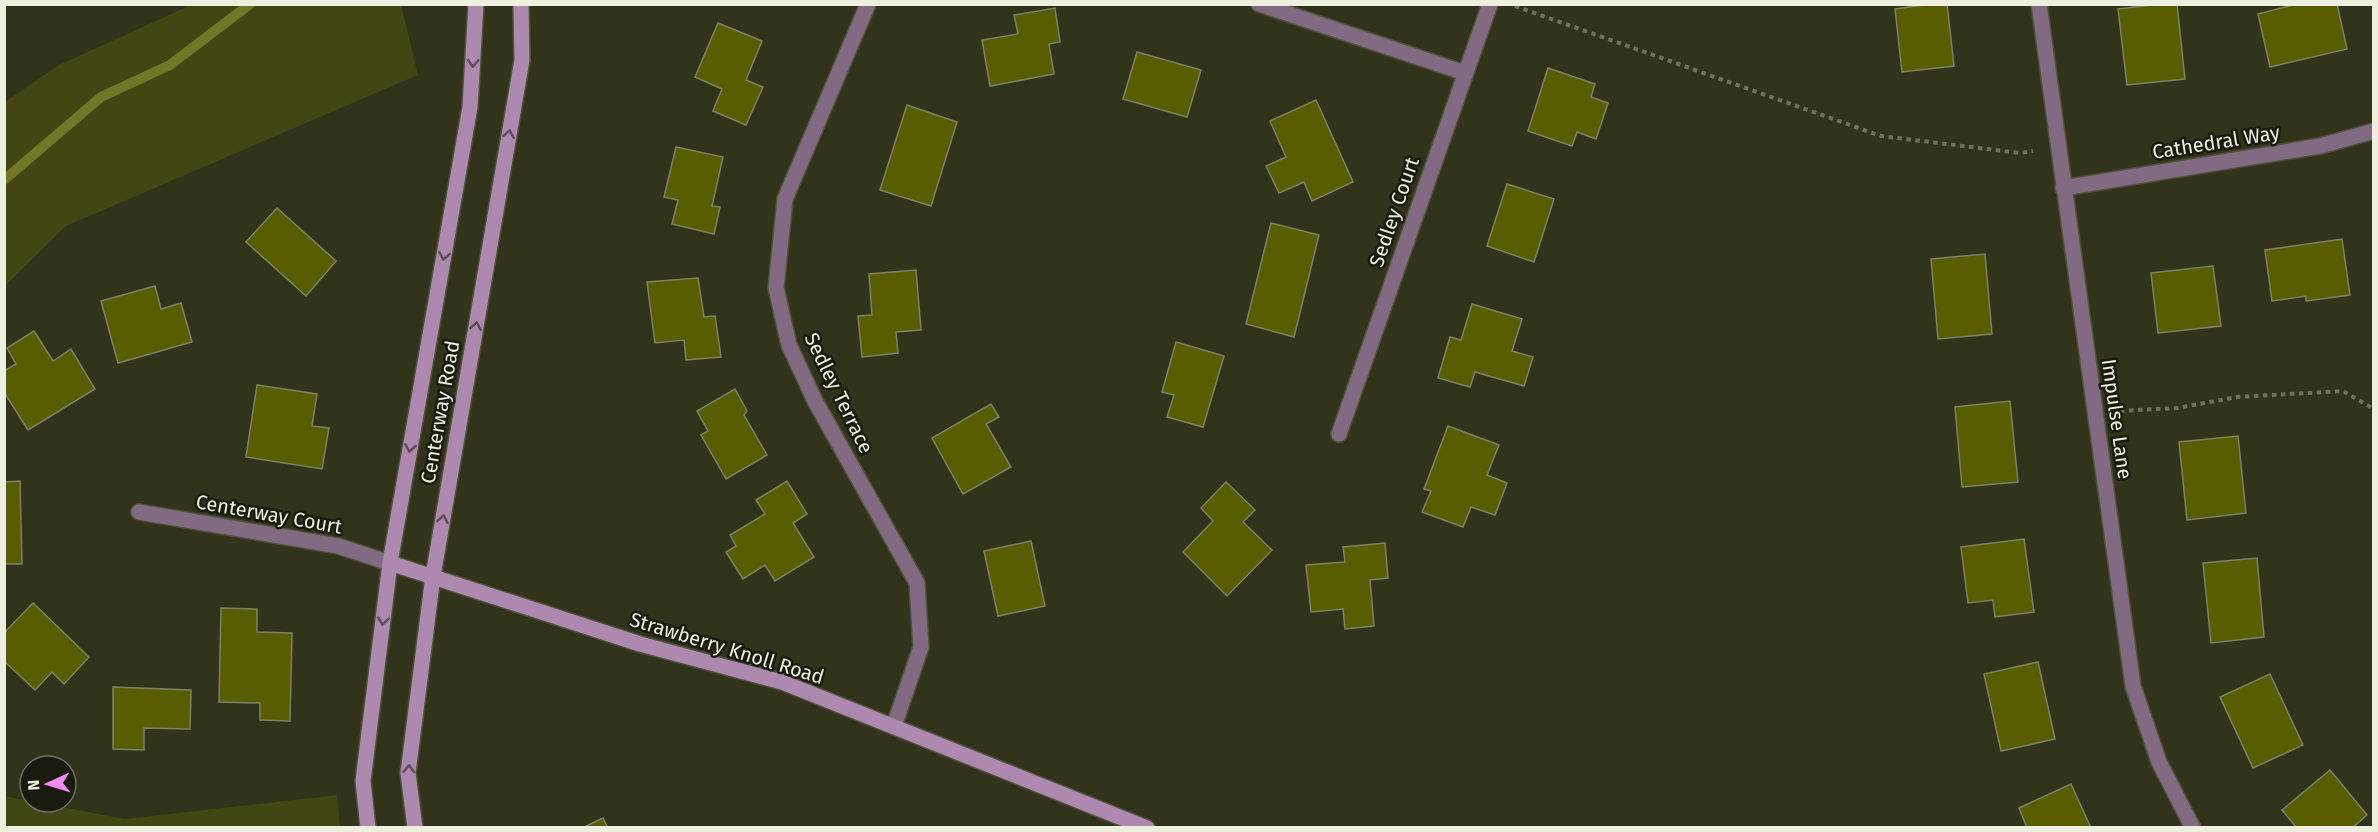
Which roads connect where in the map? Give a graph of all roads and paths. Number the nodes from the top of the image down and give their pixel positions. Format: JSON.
{"nodes":[{"id":1,"x":476,"y":4,"type":"edge"},
{"id":2,"x":521,"y":4,"type":"edge"},
{"id":3,"x":868,"y":4,"type":"edge"},
{"id":4,"x":1259,"y":4,"type":"edge"},
{"id":5,"x":1490,"y":4,"type":"edge"},
{"id":6,"x":1512,"y":4,"type":"edge"},
{"id":7,"x":2039,"y":4,"type":"edge"},
{"id":8,"x":1465,"y":73,"type":"junction"},
{"id":9,"x":2373,"y":131,"type":"edge"},
{"id":10,"x":2058,"y":149,"type":"junction"},
{"id":11,"x":2063,"y":188,"type":"junction"},
{"id":12,"x":2373,"y":410,"type":"edge"},
{"id":13,"x":2095,"y":413,"type":"junction"},
{"id":14,"x":1339,"y":434,"type":"dead end"},
{"id":15,"x":139,"y":512,"type":"dead end"},
{"id":16,"x":390,"y":563,"type":"junction"},
{"id":17,"x":433,"y":576,"type":"junction"},
{"id":18,"x":894,"y":726,"type":"junction"},
{"id":19,"x":368,"y":828,"type":"edge"},
{"id":20,"x":415,"y":828,"type":"edge"},
{"id":21,"x":1146,"y":828,"type":"edge"},
{"id":22,"x":2193,"y":828,"type":"edge"}],
"edges":[{"from":1,"to":16,"type":"street","name":"Centerway Road","one_way":true},
{"from":17,"to":2,"type":"street","name":"Centerway Road","one_way":true},
{"from":3,"to":18,"type":"street","name":"Sedley Terrace"},
{"from":4,"to":8,"type":"street"},
{"from":5,"to":8,"type":"street","name":"Sedley Court"},
{"from":6,"to":10,"type":"path"},
{"from":7,"to":10,"type":"street","name":"Impulse Lane"},
{"from":8,"to":14,"type":"street","name":"Sedley Court"},
{"from":9,"to":11,"type":"street","name":"Cathedral Way"},
{"from":10,"to":11,"type":"street","name":"Impulse Lane"},
{"from":11,"to":13,"type":"street","name":"Impulse Lane"},
{"from":12,"to":13,"type":"path"},
{"from":13,"to":22,"type":"street","name":"Impulse Lane"},
{"from":15,"to":16,"type":"street","name":"Centerway Court"},
{"from":16,"to":17,"type":"street","name":"Strawberry Knoll Road"},
{"from":16,"to":19,"type":"street","name":"Centerway Road","one_way":true},
{"from":17,"to":18,"type":"street","name":"Strawberry Knoll Road"},
{"from":20,"to":17,"type":"street","name":"Centerway Road","one_way":true},
{"from":18,"to":21,"type":"street","name":"Strawberry Knoll Road"}]}
